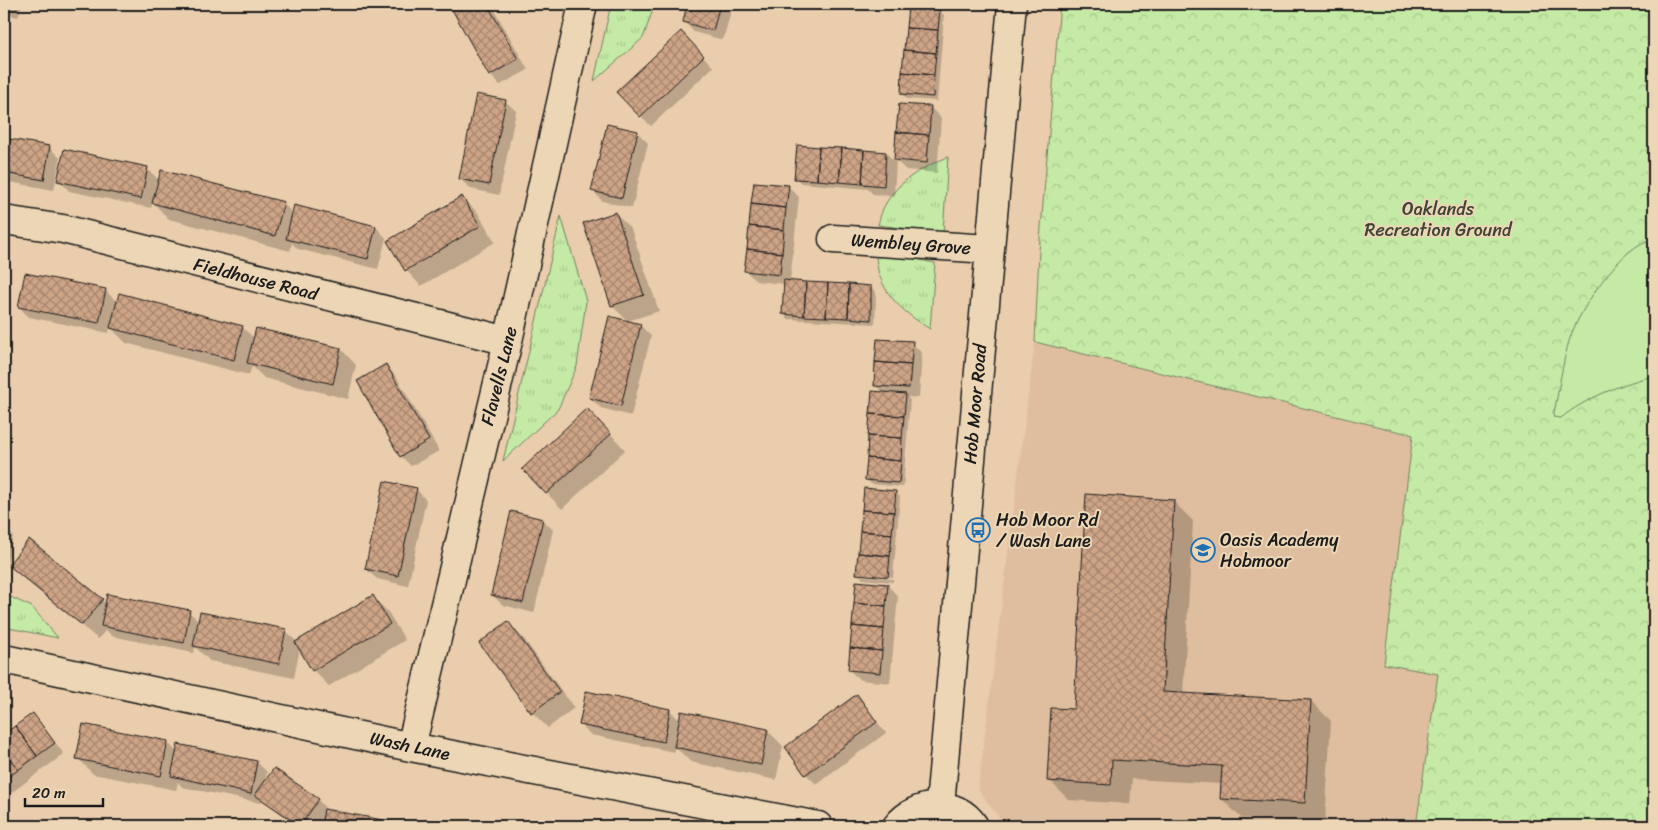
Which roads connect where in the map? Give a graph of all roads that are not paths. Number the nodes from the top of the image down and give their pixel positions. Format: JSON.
{"nodes":[{"id":1,"x":584,"y":4,"type":"edge"},
{"id":2,"x":1012,"y":4,"type":"edge"},
{"id":3,"x":4,"y":220,"type":"edge"},
{"id":4,"x":834,"y":239,"type":"dead end"},
{"id":5,"x":989,"y":249,"type":"junction"},
{"id":6,"x":508,"y":341,"type":"junction"},
{"id":7,"x":4,"y":659,"type":"edge"},
{"id":8,"x":411,"y":747,"type":"junction"},
{"id":9,"x":940,"y":805,"type":"junction"},
{"id":10,"x":818,"y":826,"type":"edge"},
{"id":11,"x":898,"y":826,"type":"edge"},
{"id":12,"x":974,"y":826,"type":"edge"}],
"edges":[{"from":1,"to":6,"type":"street","name":"Flavells Lane"},
{"from":2,"to":5,"type":"street","name":"Hob Moor Road"},
{"from":3,"to":6,"type":"street","name":"Fieldhouse Road"},
{"from":4,"to":5,"type":"street","name":"Wembley Grove"},
{"from":5,"to":9,"type":"street","name":"Hob Moor Road"},
{"from":6,"to":8,"type":"street","name":"Flavells Lane"},
{"from":7,"to":8,"type":"street","name":"Wash Lane"},
{"from":8,"to":10,"type":"street","name":"Wash Lane"},
{"from":9,"to":11,"type":"street"},
{"from":9,"to":12,"type":"street"}]}
